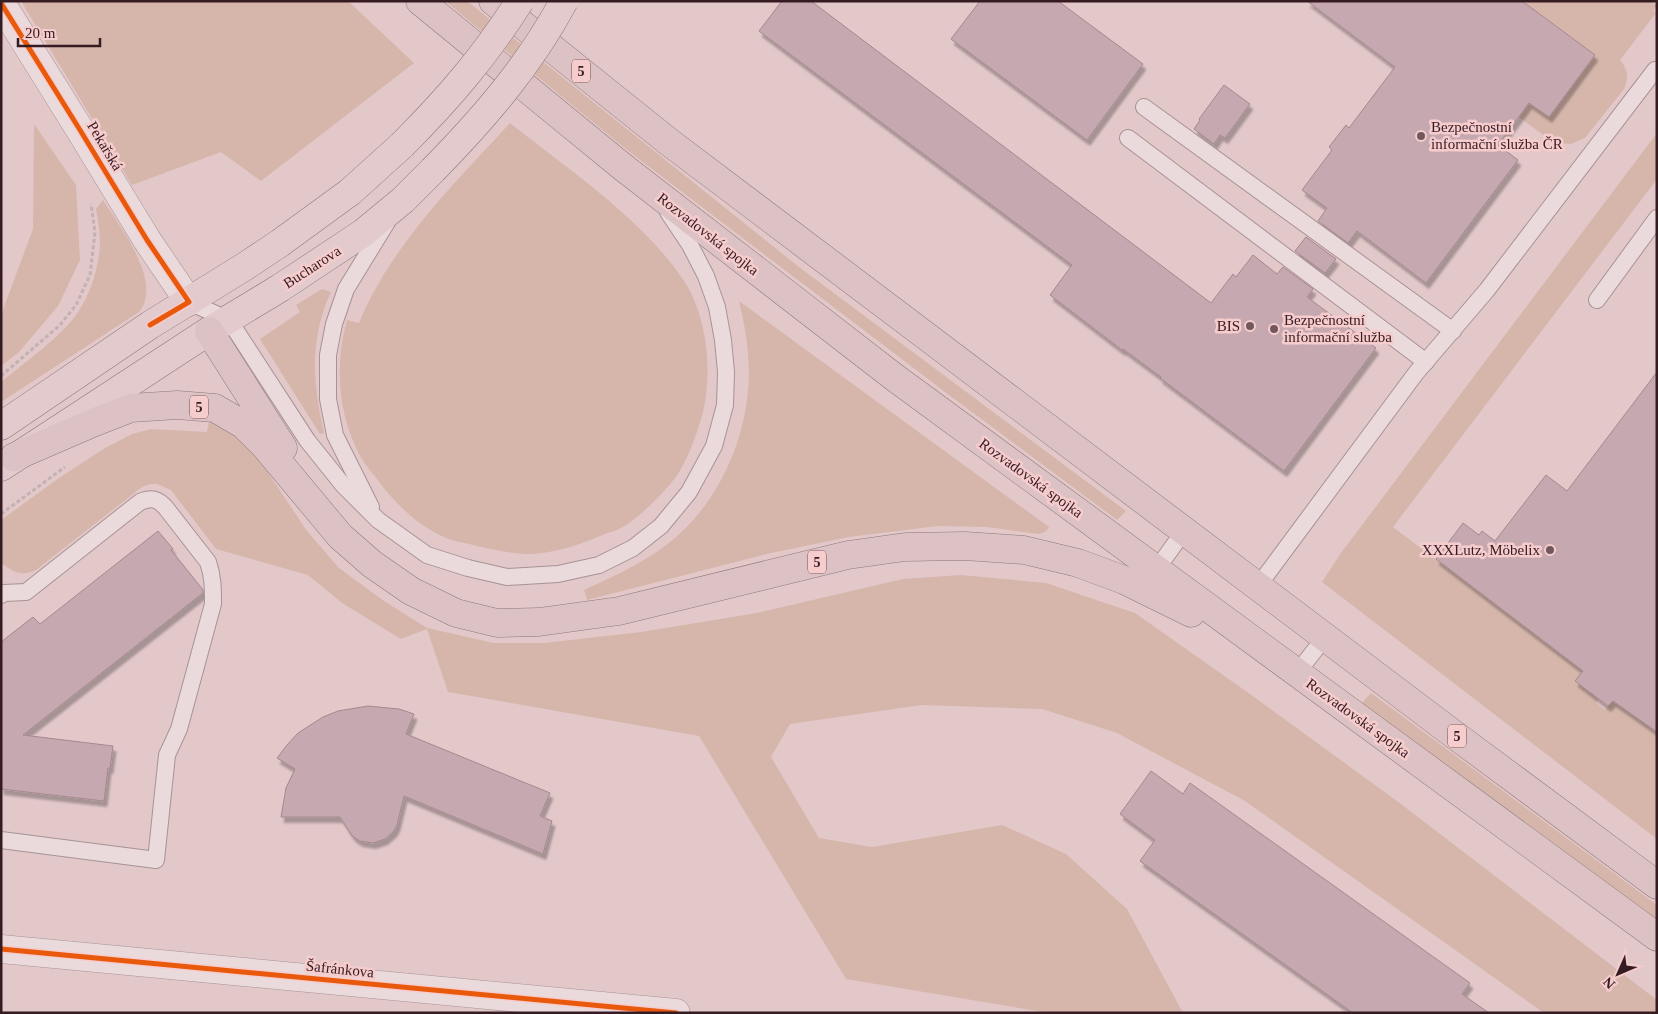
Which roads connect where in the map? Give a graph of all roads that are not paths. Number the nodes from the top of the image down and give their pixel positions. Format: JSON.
{"nodes":[{"id":1,"x":420,"y":1,"type":"edge"},
{"id":2,"x":493,"y":1,"type":"edge"},
{"id":3,"x":520,"y":1,"type":"edge"},
{"id":4,"x":564,"y":1,"type":"edge"},
{"id":5,"x":1,"y":2,"type":"edge"},
{"id":6,"x":1655,"y":70,"type":"dead end"},
{"id":7,"x":1144,"y":107,"type":"dead end"},
{"id":8,"x":1128,"y":138,"type":"dead end"},
{"id":9,"x":624,"y":168,"type":"junction"},
{"id":10,"x":403,"y":200,"type":"junction"},
{"id":11,"x":1657,"y":218,"type":"edge"},
{"id":12,"x":1597,"y":300,"type":"dead end"},
{"id":13,"x":189,"y":302,"type":"junction"},
{"id":14,"x":219,"y":325,"type":"junction"},
{"id":15,"x":1453,"y":330,"type":"junction"},
{"id":16,"x":1426,"y":362,"type":"junction"},
{"id":17,"x":1,"y":426,"type":"edge"},
{"id":18,"x":8,"y":462,"type":"edge"},
{"id":19,"x":378,"y":520,"type":"junction"},
{"id":20,"x":1184,"y":531,"type":"junction"},
{"id":21,"x":340,"y":536,"type":"junction"},
{"id":22,"x":1156,"y":570,"type":"junction"},
{"id":23,"x":1258,"y":586,"type":"junction"},
{"id":24,"x":1,"y":596,"type":"edge"},
{"id":25,"x":1325,"y":637,"type":"junction"},
{"id":26,"x":1297,"y":673,"type":"junction"},
{"id":27,"x":1,"y":840,"type":"edge"},
{"id":28,"x":1657,"y":885,"type":"edge"},
{"id":29,"x":1657,"y":937,"type":"edge"},
{"id":30,"x":1,"y":949,"type":"edge"},
{"id":31,"x":676,"y":1013,"type":"edge"}],
"edges":[{"from":1,"to":9,"type":"highway","name":"Rozvadovská spojka"},
{"from":2,"to":20,"type":"highway","number":"5"},
{"from":3,"to":13,"type":"main road","bridge":true},
{"from":4,"to":10,"type":"main road","name":"Bucharova","number":"5","bridge":true},
{"from":5,"to":13,"type":"street","name":"Pekařská"},
{"from":6,"to":15,"type":"lane"},
{"from":7,"to":15,"type":"lane"},
{"from":8,"to":16,"type":"lane"},
{"from":9,"to":19,"type":"lane"},
{"from":9,"to":22,"type":"highway","name":"Rozvadovská spojka"},
{"from":10,"to":14,"type":"main road","name":"Bucharova","number":"5"},
{"from":10,"to":19,"type":"lane"},
{"from":11,"to":12,"type":"lane"},
{"from":13,"to":14,"type":"main road"},
{"from":13,"to":17,"type":"main road"},
{"from":14,"to":18,"type":"main road","name":"Bucharova","number":"5"},
{"from":14,"to":19,"type":"lane"},
{"from":14,"to":21,"type":"highway"},
{"from":15,"to":16,"type":"lane"},
{"from":16,"to":23,"type":"lane"},
{"from":18,"to":21,"type":"highway","number":"5"},
{"from":20,"to":22,"type":"lane"},
{"from":20,"to":23,"type":"highway","number":"5"},
{"from":21,"to":26,"type":"highway","number":"5"},
{"from":22,"to":26,"type":"highway","name":"Rozvadovská spojka"},
{"from":23,"to":25,"type":"highway","number":"5"},
{"from":24,"to":27,"type":"lane"},
{"from":25,"to":26,"type":"lane"},
{"from":25,"to":28,"type":"highway","number":"5"},
{"from":26,"to":29,"type":"highway","name":"Rozvadovská spojka","number":"5"},
{"from":30,"to":31,"type":"street","name":"Šafránkova"}]}
